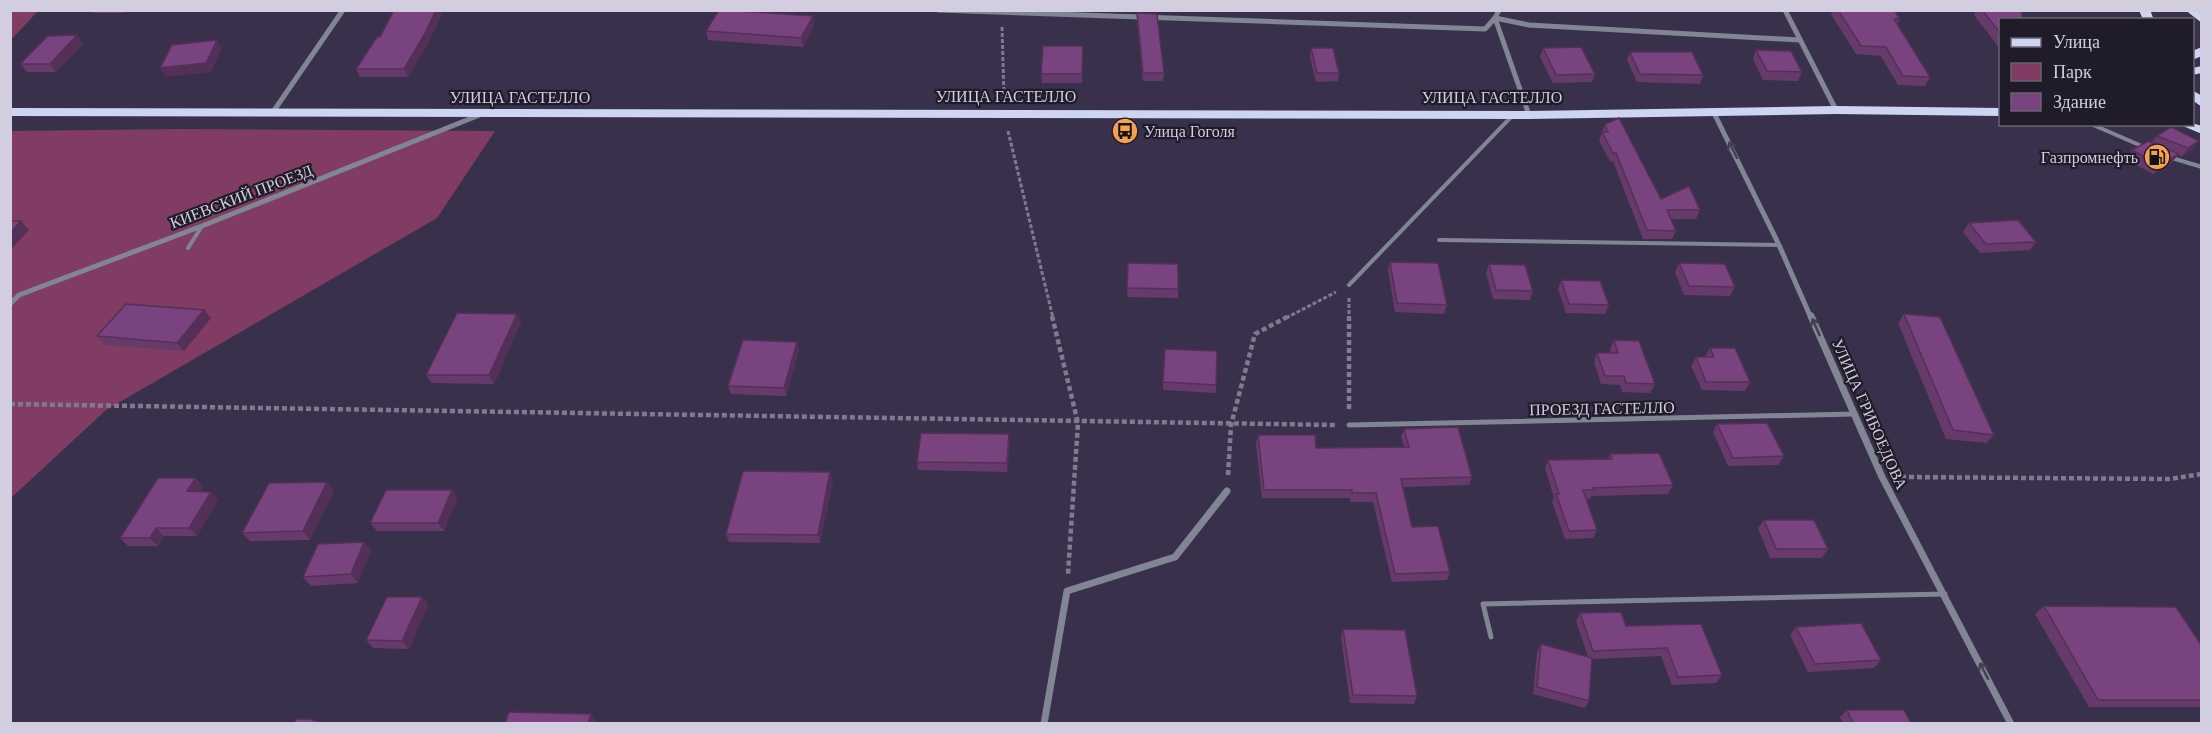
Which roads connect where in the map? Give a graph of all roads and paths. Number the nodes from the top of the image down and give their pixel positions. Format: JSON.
{"nodes":[{"id":1,"x":343,"y":10,"type":"edge"},
{"id":2,"x":938,"y":10,"type":"edge"},
{"id":3,"x":1499,"y":10,"type":"edge"},
{"id":4,"x":1785,"y":10,"type":"edge"},
{"id":5,"x":2190,"y":10,"type":"edge"},
{"id":6,"x":1003,"y":12,"type":"edge"},
{"id":7,"x":1495,"y":18,"type":"junction"},
{"id":8,"x":2202,"y":20,"type":"edge"},
{"id":9,"x":1799,"y":40,"type":"junction"},
{"id":10,"x":1836,"y":110,"type":"junction"},
{"id":11,"x":1713,"y":111,"type":"junction"},
{"id":12,"x":10,"y":112,"type":"edge"},
{"id":13,"x":273,"y":112,"type":"junction"},
{"id":14,"x":1004,"y":112,"type":"junction"},
{"id":15,"x":1999,"y":112,"type":"edge"},
{"id":16,"x":483,"y":114,"type":"junction"},
{"id":17,"x":1514,"y":114,"type":"junction"},
{"id":18,"x":1528,"y":115,"type":"junction"},
{"id":19,"x":2096,"y":126,"type":"edge"},
{"id":20,"x":2145,"y":147,"type":"edge"},
{"id":21,"x":2166,"y":155,"type":"edge"},
{"id":22,"x":2202,"y":167,"type":"edge"},
{"id":23,"x":201,"y":226,"type":"junction"},
{"id":24,"x":1439,"y":240,"type":"dead end"},
{"id":25,"x":1779,"y":245,"type":"junction"},
{"id":26,"x":189,"y":248,"type":"dead end"},
{"id":27,"x":1349,"y":285,"type":"junction"},
{"id":28,"x":10,"y":304,"type":"edge"},
{"id":29,"x":10,"y":404,"type":"edge"},
{"id":30,"x":1854,"y":414,"type":"junction"},
{"id":31,"x":1078,"y":423,"type":"junction"},
{"id":32,"x":1231,"y":425,"type":"junction"},
{"id":33,"x":1349,"y":425,"type":"junction"},
{"id":34,"x":2202,"y":474,"type":"edge"},
{"id":35,"x":1882,"y":477,"type":"junction"},
{"id":36,"x":1227,"y":491,"type":"joint"},
{"id":37,"x":1067,"y":591,"type":"junction"},
{"id":38,"x":1945,"y":594,"type":"junction"},
{"id":39,"x":1491,"y":637,"type":"dead end"},
{"id":40,"x":1044,"y":723,"type":"edge"},
{"id":41,"x":2011,"y":723,"type":"edge"}],
"edges":[{"from":1,"to":13,"type":"street"},
{"from":2,"to":6,"type":"street"},
{"from":3,"to":7,"type":"street"},
{"from":4,"to":9,"type":"street"},
{"from":5,"to":8,"type":"main road"},
{"from":6,"to":7,"type":"street"},
{"from":6,"to":14,"type":"path"},
{"from":7,"to":9,"type":"street"},
{"from":7,"to":18,"type":"street"},
{"from":9,"to":10,"type":"street"},
{"from":10,"to":11,"type":"main road","name":"УЛИЦА ГАСТЕЛЛО"},
{"from":10,"to":15,"type":"main road","name":"УЛИЦА ГАСТЕЛЛО"},
{"from":11,"to":18,"type":"main road","name":"УЛИЦА ГАСТЕЛЛО"},
{"from":25,"to":11,"type":"street","name":"УЛИЦА ГРИБОЕДОВА","one_way":true},
{"from":12,"to":13,"type":"main road","name":"УЛИЦА ГАСТЕЛЛО"},
{"from":13,"to":16,"type":"main road","name":"УЛИЦА ГАСТЕЛЛО"},
{"from":14,"to":16,"type":"main road","name":"УЛИЦА ГАСТЕЛЛО"},
{"from":14,"to":17,"type":"main road","name":"УЛИЦА ГАСТЕЛЛО"},
{"from":14,"to":31,"type":"path"},
{"from":16,"to":23,"type":"street","name":"КИЕВСКИЙ ПРОЕЗД"},
{"from":17,"to":18,"type":"main road","name":"УЛИЦА ГАСТЕЛЛО"},
{"from":17,"to":27,"type":"lane"},
{"from":19,"to":20,"type":"lane"},
{"from":21,"to":22,"type":"lane"},
{"from":23,"to":26,"type":"lane"},
{"from":23,"to":28,"type":"street","name":"КИЕВСКИЙ ПРОЕЗД"},
{"from":24,"to":25,"type":"lane"},
{"from":30,"to":25,"type":"street","name":"УЛИЦА ГРИБОЕДОВА","one_way":true},
{"from":27,"to":32,"type":"path"},
{"from":27,"to":33,"type":"path"},
{"from":29,"to":31,"type":"path"},
{"from":30,"to":33,"type":"lane","name":"ПРОЕЗД ГАСТЕЛЛО"},
{"from":30,"to":35,"type":"street","name":"УЛИЦА ГРИБОЕДОВА"},
{"from":31,"to":32,"type":"path"},
{"from":31,"to":37,"type":"path"},
{"from":32,"to":33,"type":"path"},
{"from":32,"to":36,"type":"path"},
{"from":34,"to":35,"type":"path"},
{"from":35,"to":38,"type":"street","name":"УЛИЦА ГРИБОЕДОВА"},
{"from":36,"to":37,"type":"street"},
{"from":37,"to":40,"type":"street"},
{"from":38,"to":39,"type":"lane"},
{"from":41,"to":38,"type":"street","name":"УЛИЦА ГРИБОЕДОВА","one_way":true}]}
